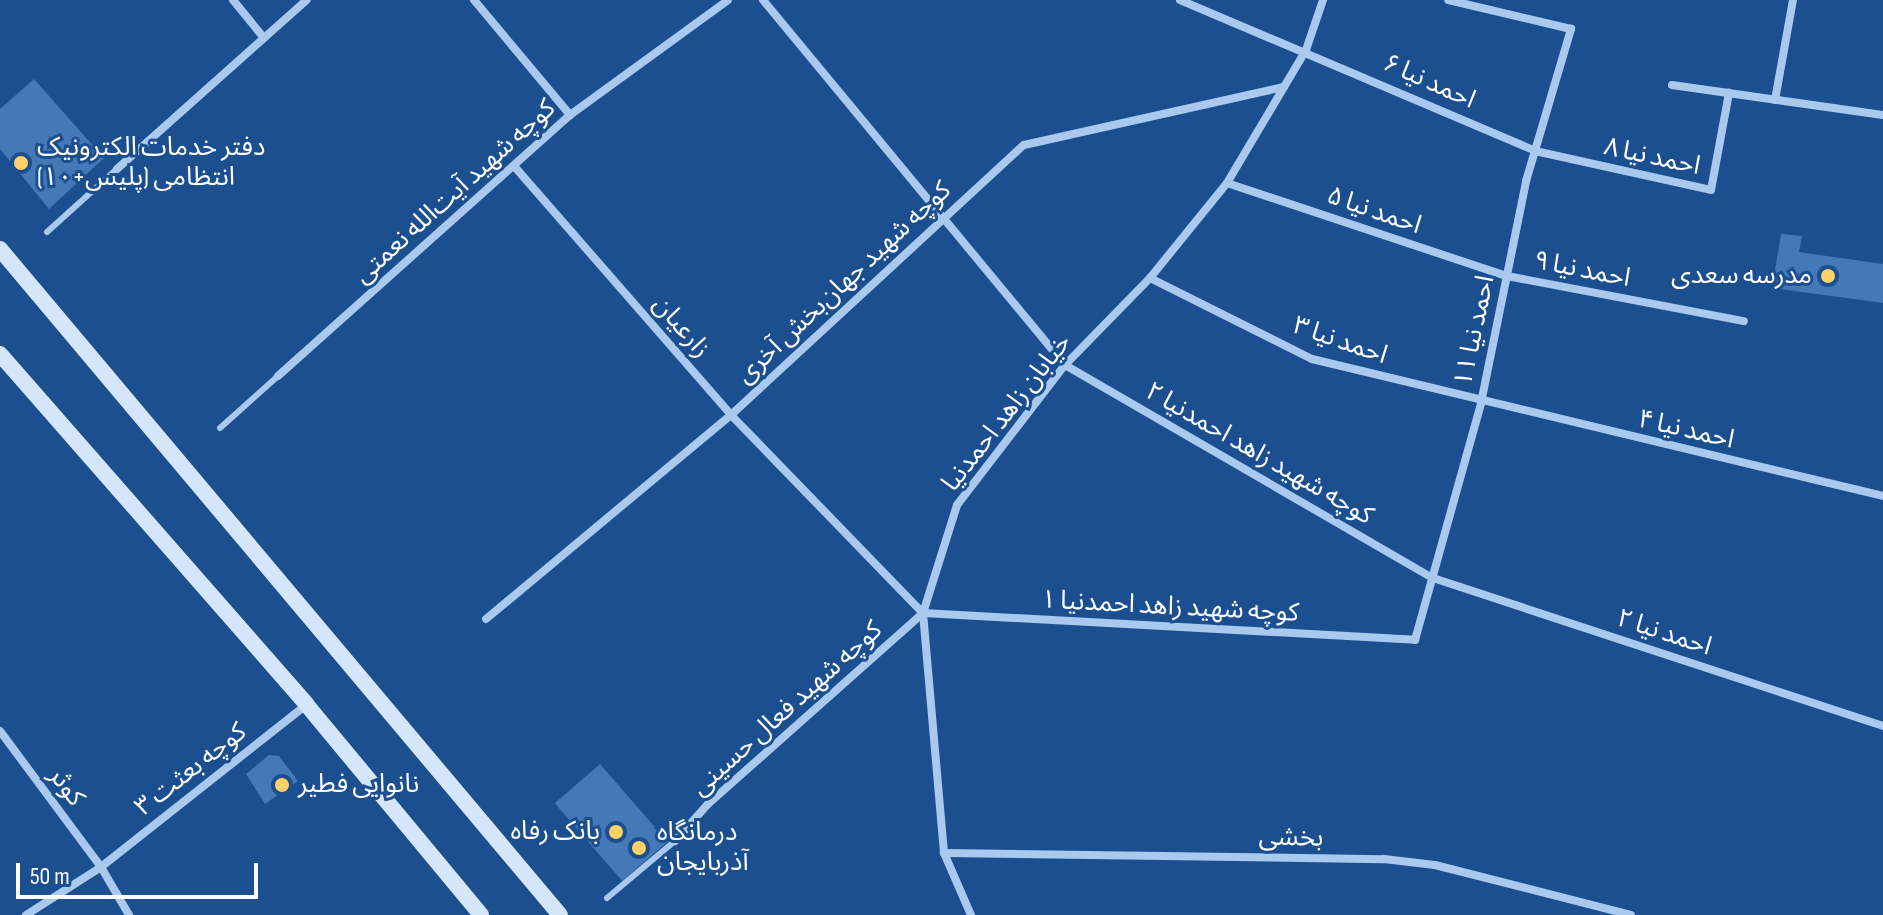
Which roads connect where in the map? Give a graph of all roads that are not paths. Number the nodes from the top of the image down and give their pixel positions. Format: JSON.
{"nodes":[{"id":1,"x":233,"y":0,"type":"edge"},
{"id":2,"x":307,"y":0,"type":"edge"},
{"id":3,"x":474,"y":0,"type":"edge"},
{"id":4,"x":728,"y":0,"type":"edge"},
{"id":5,"x":763,"y":0,"type":"edge"},
{"id":6,"x":1180,"y":0,"type":"edge"},
{"id":7,"x":1323,"y":0,"type":"edge"},
{"id":8,"x":1448,"y":0,"type":"edge"},
{"id":9,"x":1793,"y":0,"type":"edge"},
{"id":10,"x":264,"y":38,"type":"junction"},
{"id":11,"x":1306,"y":50,"type":"junction"},
{"id":12,"x":1672,"y":85,"type":"dead end"},
{"id":13,"x":1284,"y":87,"type":"junction"},
{"id":14,"x":1729,"y":93,"type":"junction"},
{"id":15,"x":1775,"y":100,"type":"junction"},
{"id":16,"x":570,"y":115,"type":"junction"},
{"id":17,"x":1883,"y":115,"type":"edge"},
{"id":18,"x":1535,"y":151,"type":"junction"},
{"id":19,"x":514,"y":166,"type":"junction"},
{"id":20,"x":117,"y":169,"type":"joint"},
{"id":21,"x":1227,"y":183,"type":"junction"},
{"id":22,"x":942,"y":217,"type":"junction"},
{"id":23,"x":47,"y":232,"type":"dead end"},
{"id":24,"x":0,"y":249,"type":"edge"},
{"id":25,"x":1507,"y":276,"type":"junction"},
{"id":26,"x":1150,"y":278,"type":"junction"},
{"id":27,"x":1744,"y":321,"type":"dead end"},
{"id":28,"x":0,"y":354,"type":"edge"},
{"id":29,"x":1065,"y":365,"type":"junction"},
{"id":30,"x":278,"y":376,"type":"joint"},
{"id":31,"x":1481,"y":403,"type":"junction"},
{"id":32,"x":731,"y":415,"type":"junction"},
{"id":33,"x":220,"y":428,"type":"dead end"},
{"id":34,"x":1883,"y":496,"type":"edge"},
{"id":35,"x":1433,"y":578,"type":"junction"},
{"id":36,"x":923,"y":613,"type":"junction"},
{"id":37,"x":486,"y":619,"type":"dead end"},
{"id":38,"x":1415,"y":640,"type":"joint"},
{"id":39,"x":306,"y":704,"type":"junction"},
{"id":40,"x":1883,"y":726,"type":"edge"},
{"id":41,"x":0,"y":731,"type":"edge"},
{"id":42,"x":675,"y":841,"type":"joint"},
{"id":43,"x":944,"y":853,"type":"junction"},
{"id":44,"x":101,"y":867,"type":"junction"},
{"id":45,"x":607,"y":898,"type":"dead end"},
{"id":46,"x":26,"y":915,"type":"edge"},
{"id":47,"x":129,"y":915,"type":"edge"},
{"id":48,"x":481,"y":915,"type":"edge"},
{"id":49,"x":560,"y":915,"type":"edge"},
{"id":50,"x":971,"y":915,"type":"edge"},
{"id":51,"x":1631,"y":915,"type":"edge"}],
"edges":[{"from":1,"to":10,"type":"street"},
{"from":2,"to":10,"type":"street"},
{"from":3,"to":16,"type":"street"},
{"from":4,"to":16,"type":"street","name":"کوچه شهید آیت‌الله نعمتی"},
{"from":5,"to":22,"type":"street"},
{"from":6,"to":11,"type":"street","name":"احمد نیا ۶"},
{"from":7,"to":11,"type":"street","name":"خیابان زاهد احمدنیا"},
{"from":8,"to":18,"type":"street","name":"احمد نیا ۱۱"},
{"from":9,"to":15,"type":"street"},
{"from":10,"to":20,"type":"street"},
{"from":11,"to":13,"type":"street","name":"خیابان زاهد احمدنیا"},
{"from":11,"to":18,"type":"street","name":"احمد نیا ۶"},
{"from":12,"to":14,"type":"street"},
{"from":13,"to":21,"type":"street","name":"خیابان زاهد احمدنیا"},
{"from":13,"to":22,"type":"street","name":"کوچه شهید جهان‌بخش آخری"},
{"from":14,"to":15,"type":"street"},
{"from":14,"to":18,"type":"street","name":"احمد نیا ۸"},
{"from":15,"to":17,"type":"street"},
{"from":16,"to":19,"type":"street","name":"کوچه شهید آیت‌الله نعمتی"},
{"from":18,"to":25,"type":"street","name":"احمد نیا ۱۱"},
{"from":19,"to":30,"type":"street","name":"کوچه شهید آیت‌الله نعمتی"},
{"from":19,"to":32,"type":"street","name":"زارعیان"},
{"from":20,"to":23,"type":"lane"},
{"from":21,"to":25,"type":"street","name":"احمد نیا ۵"},
{"from":21,"to":26,"type":"street","name":"خیابان زاهد احمدنیا"},
{"from":22,"to":29,"type":"street"},
{"from":22,"to":32,"type":"street","name":"کوچه شهید جهان‌بخش آخری"},
{"from":24,"to":49,"type":"main road"},
{"from":25,"to":27,"type":"street","name":"احمد نیا ۹"},
{"from":25,"to":31,"type":"street","name":"احمد نیا ۱۱"},
{"from":26,"to":29,"type":"street","name":"خیابان زاهد احمدنیا"},
{"from":26,"to":31,"type":"street","name":"احمد نیا ۳"},
{"from":28,"to":39,"type":"main road"},
{"from":29,"to":35,"type":"street","name":"کوچه شهید زاهد احمدنیا ۲"},
{"from":29,"to":36,"type":"street","name":"خیابان زاهد احمدنیا"},
{"from":30,"to":33,"type":"lane","name":"کوچه شهید آیت‌الله نعمتی"},
{"from":31,"to":34,"type":"street","name":"احمد نیا ۴"},
{"from":31,"to":35,"type":"street","name":"احمد نیا ۱۱"},
{"from":32,"to":36,"type":"street","name":"زارعیان"},
{"from":32,"to":37,"type":"street","name":"کوچه شهید جهان‌بخش آخری"},
{"from":35,"to":38,"type":"street","name":"احمد نیا ۱۱"},
{"from":35,"to":40,"type":"street","name":"احمد نیا ۲"},
{"from":36,"to":38,"type":"street","name":"کوچه شهید زاهد احمدنیا ۱"},
{"from":36,"to":42,"type":"street","name":"کوچه شهید فعال حسینی"},
{"from":36,"to":43,"type":"street","name":"خیابان زاهد احمدنیا"},
{"from":39,"to":44,"type":"street","name":"کوچه بعثت ۳"},
{"from":39,"to":48,"type":"main road"},
{"from":41,"to":44,"type":"street","name":"کوثر"},
{"from":42,"to":45,"type":"lane","name":"کوچه شهید فعال حسینی"},
{"from":43,"to":50,"type":"street","name":"خیابان زاهد احمدنیا"},
{"from":43,"to":51,"type":"street","name":"بخشی"},
{"from":44,"to":46,"type":"street","name":"کوچه بعثت ۳"},
{"from":44,"to":47,"type":"street","name":"کوثر"}]}
